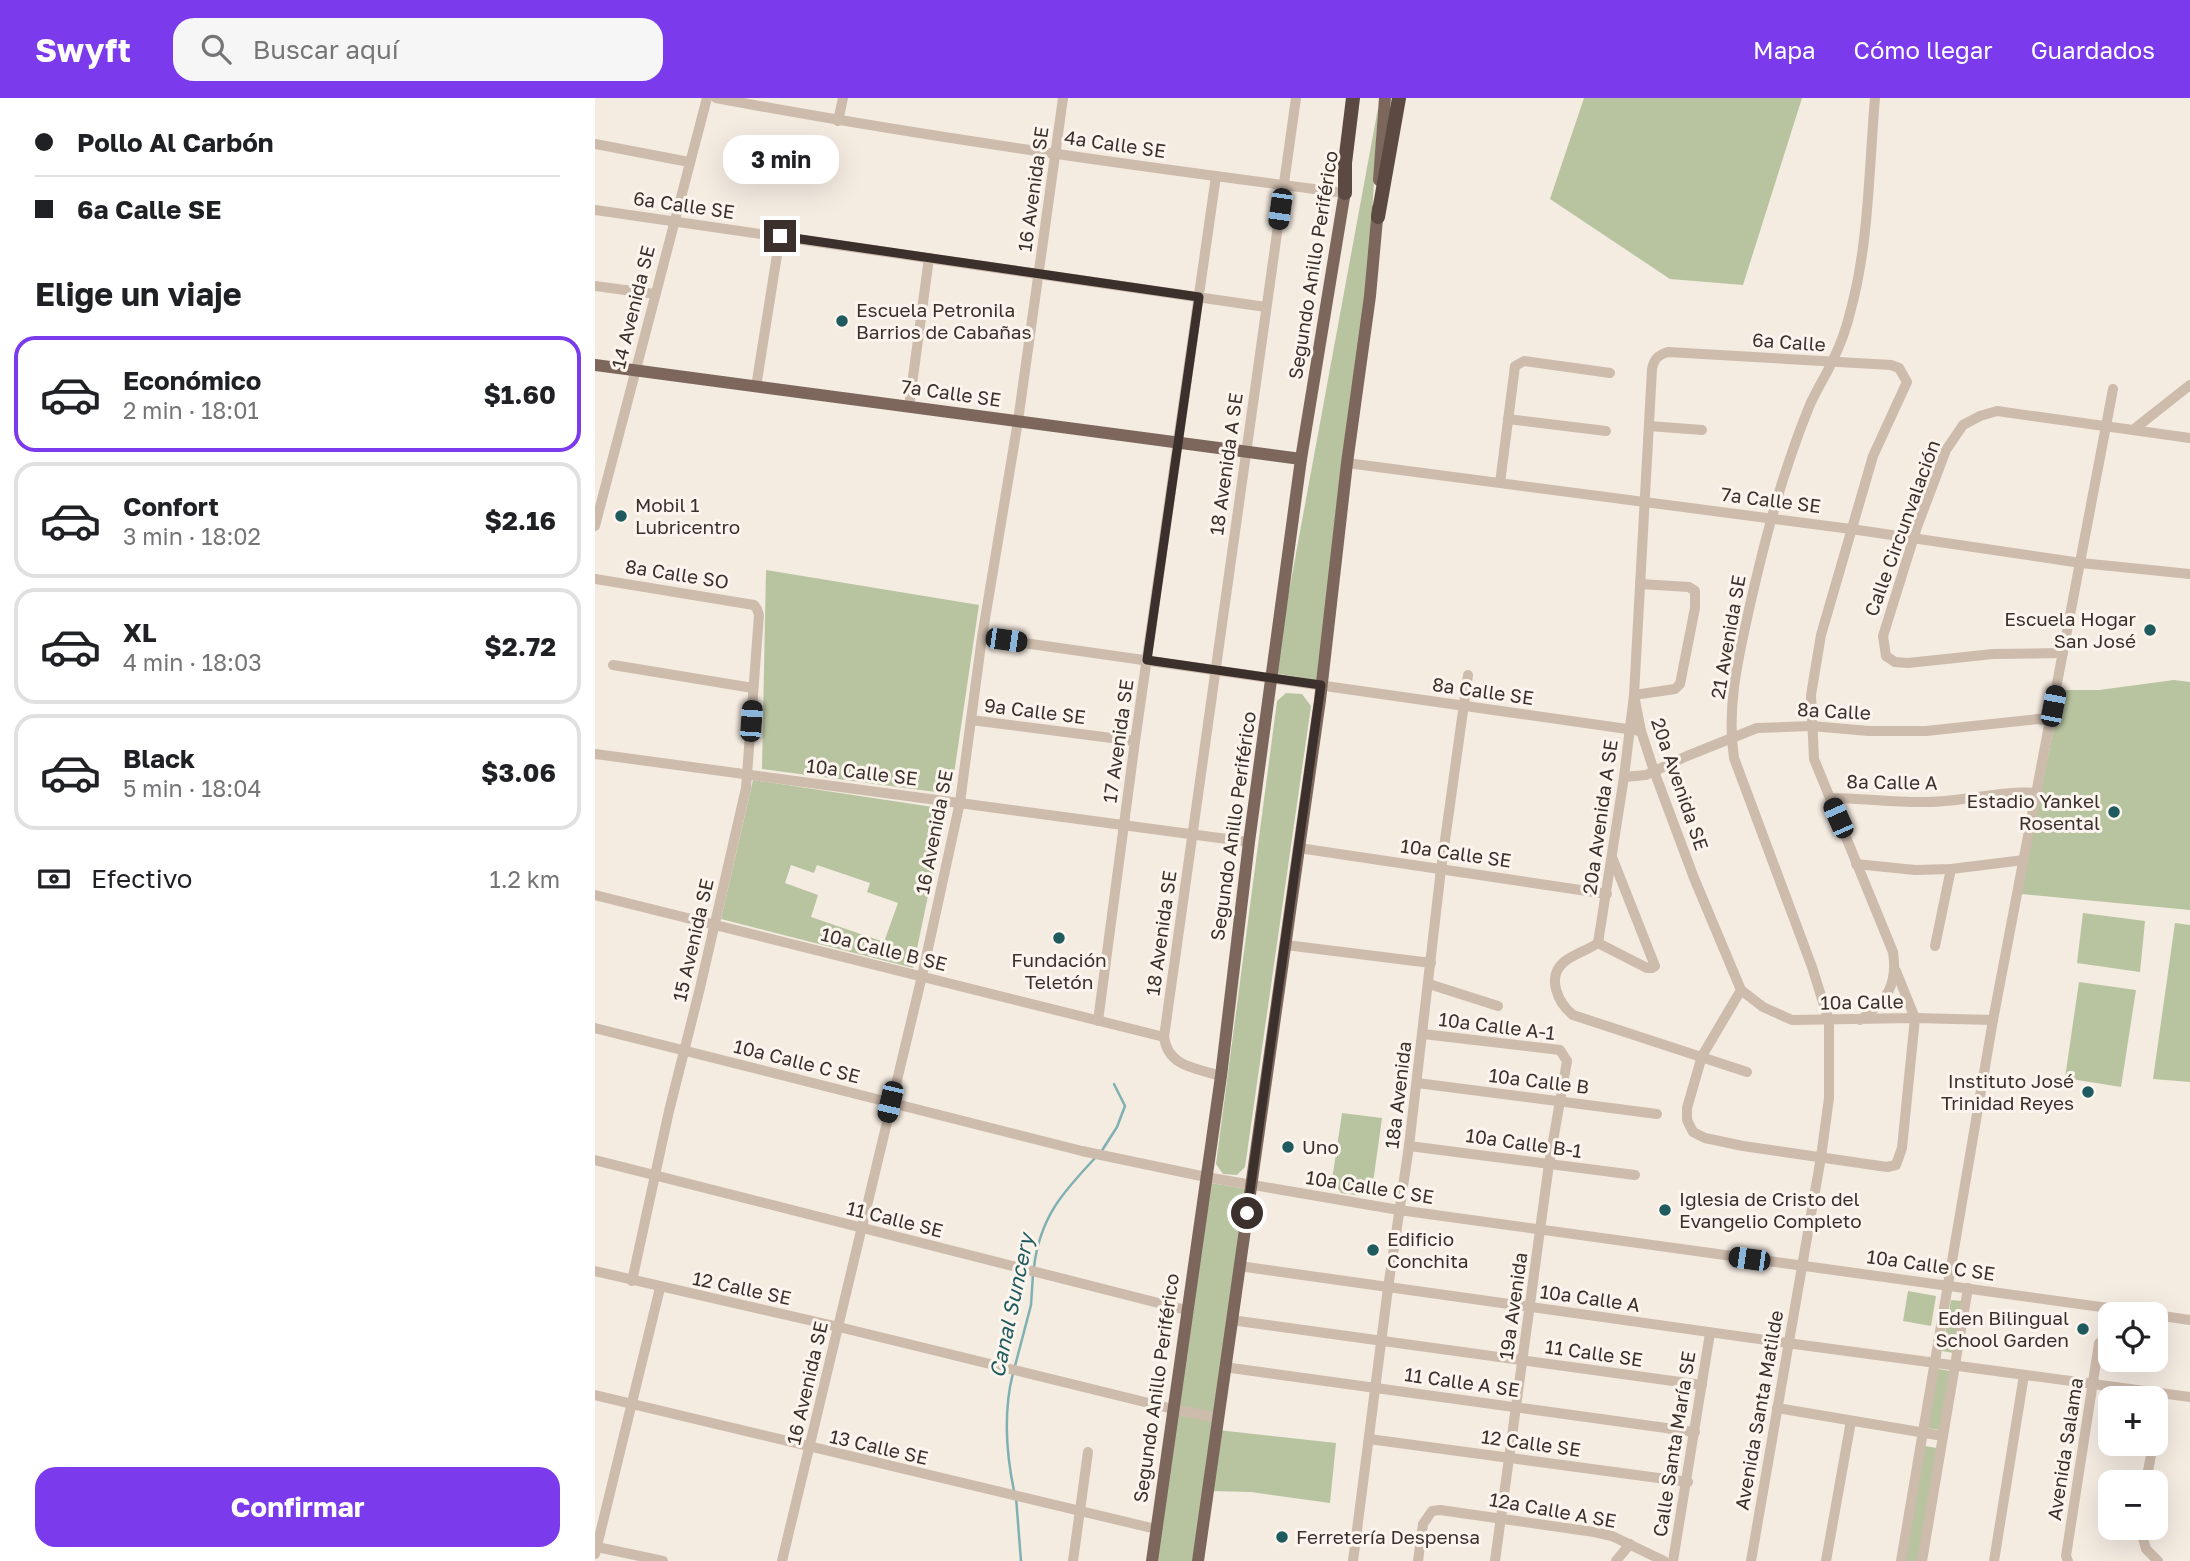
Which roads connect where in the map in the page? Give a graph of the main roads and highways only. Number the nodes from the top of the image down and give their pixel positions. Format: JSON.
{"nodes":[{"id":1,"x":1353,"y":98,"type":"edge"},
{"id":2,"x":1360,"y":98,"type":"edge"},
{"id":3,"x":1385,"y":98,"type":"edge"},
{"id":4,"x":1399,"y":98,"type":"edge"},
{"id":5,"x":1345,"y":193,"type":"junction"},
{"id":6,"x":1378,"y":217,"type":"junction"},
{"id":7,"x":595,"y":365,"type":"edge"},
{"id":8,"x":1301,"y":459,"type":"junction"},
{"id":9,"x":1152,"y":1561,"type":"edge"},
{"id":10,"x":1198,"y":1561,"type":"edge"}],
"edges":[{"from":1,"to":5,"type":"highway"},
{"from":2,"to":5,"type":"main road","name":"Segundo Anillo Periférico"},
{"from":3,"to":6,"type":"main road"},
{"from":4,"to":6,"type":"highway"},
{"from":5,"to":8,"type":"main road","name":"Segundo Anillo Periférico"},
{"from":6,"to":10,"type":"main road"},
{"from":7,"to":8,"type":"main road","name":"7a Calle SE"},
{"from":8,"to":9,"type":"main road","name":"Segundo Anillo Periférico"}]}
